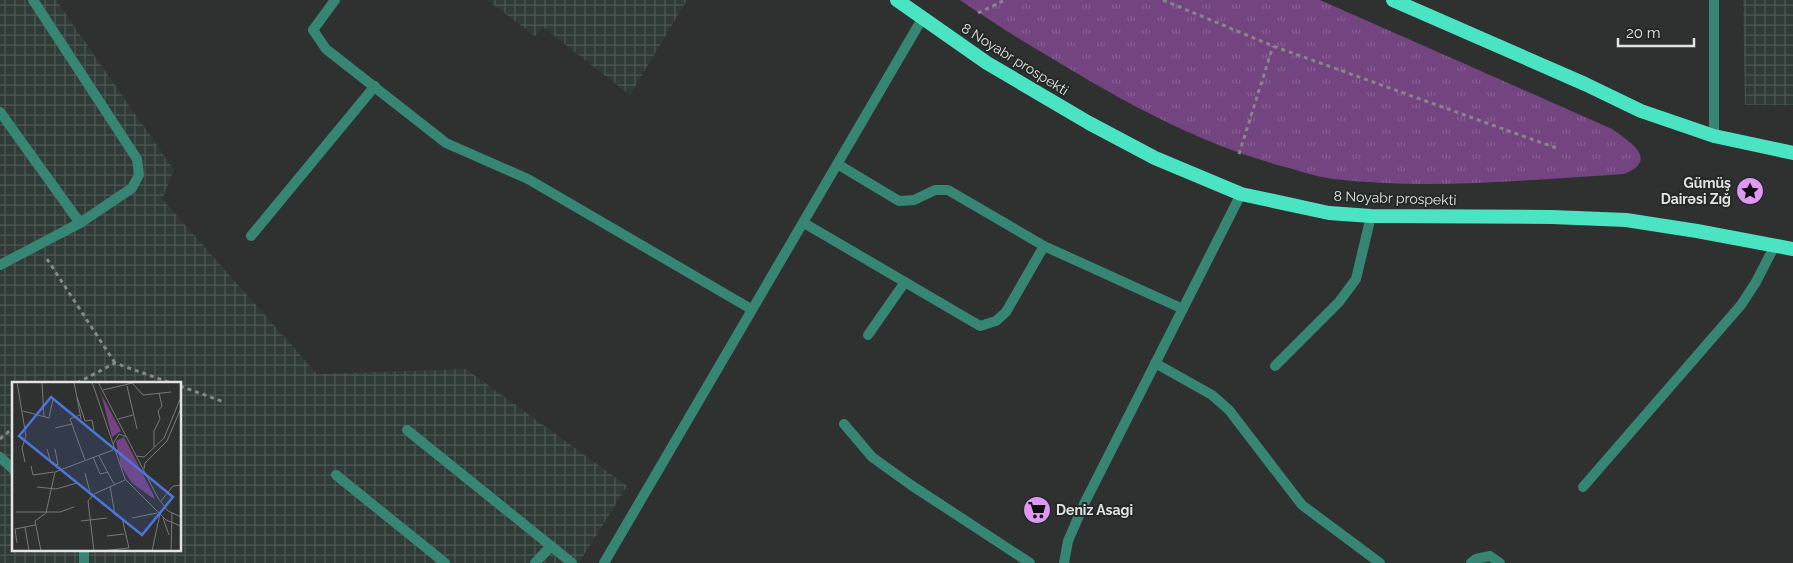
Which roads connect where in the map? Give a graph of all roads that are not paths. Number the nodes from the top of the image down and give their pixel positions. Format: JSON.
{"nodes":[{"id":1,"x":33,"y":0,"type":"edge"},
{"id":2,"x":335,"y":0,"type":"edge"},
{"id":3,"x":897,"y":0,"type":"edge"},
{"id":4,"x":905,"y":0,"type":"edge"},
{"id":5,"x":1393,"y":0,"type":"edge"},
{"id":6,"x":1714,"y":0,"type":"edge"},
{"id":7,"x":922,"y":19,"type":"junction"},
{"id":8,"x":375,"y":86,"type":"junction"},
{"id":9,"x":0,"y":112,"type":"edge"},
{"id":10,"x":1714,"y":136,"type":"junction"},
{"id":11,"x":1793,"y":153,"type":"edge"},
{"id":12,"x":839,"y":165,"type":"junction"},
{"id":13,"x":1241,"y":194,"type":"junction"},
{"id":14,"x":1371,"y":216,"type":"junction"},
{"id":15,"x":804,"y":223,"type":"junction"},
{"id":16,"x":80,"y":224,"type":"junction"},
{"id":17,"x":251,"y":236,"type":"dead end"},
{"id":18,"x":1775,"y":245,"type":"junction"},
{"id":19,"x":1044,"y":246,"type":"junction"},
{"id":20,"x":1793,"y":249,"type":"edge"},
{"id":21,"x":0,"y":265,"type":"edge"},
{"id":22,"x":905,"y":282,"type":"junction"},
{"id":23,"x":751,"y":309,"type":"junction"},
{"id":24,"x":1183,"y":309,"type":"junction"},
{"id":25,"x":868,"y":335,"type":"dead end"},
{"id":26,"x":1155,"y":363,"type":"junction"},
{"id":27,"x":1276,"y":366,"type":"dead end"},
{"id":28,"x":844,"y":424,"type":"dead end"},
{"id":29,"x":407,"y":430,"type":"dead end"},
{"id":30,"x":0,"y":456,"type":"edge"},
{"id":31,"x":12,"y":468,"type":"edge"},
{"id":32,"x":336,"y":475,"type":"dead end"},
{"id":33,"x":1584,"y":487,"type":"dead end"},
{"id":34,"x":551,"y":546,"type":"junction"},
{"id":35,"x":84,"y":550,"type":"edge"},
{"id":36,"x":84,"y":563,"type":"edge"},
{"id":37,"x":445,"y":563,"type":"edge"},
{"id":38,"x":535,"y":563,"type":"edge"},
{"id":39,"x":572,"y":563,"type":"edge"},
{"id":40,"x":604,"y":563,"type":"edge"},
{"id":41,"x":1030,"y":563,"type":"edge"},
{"id":42,"x":1064,"y":563,"type":"edge"},
{"id":43,"x":1380,"y":563,"type":"edge"},
{"id":44,"x":1471,"y":563,"type":"edge"},
{"id":45,"x":1500,"y":563,"type":"edge"}],
"edges":[{"from":1,"to":16,"type":"street"},
{"from":2,"to":8,"type":"street"},
{"from":3,"to":7,"type":"highway","name":"8 Noyabr prospekti"},
{"from":4,"to":7,"type":"highway"},
{"from":5,"to":10,"type":"highway"},
{"from":6,"to":10,"type":"street"},
{"from":7,"to":12,"type":"street"},
{"from":7,"to":13,"type":"highway","name":"8 Noyabr prospekti"},
{"from":8,"to":17,"type":"street"},
{"from":8,"to":23,"type":"street"},
{"from":9,"to":16,"type":"street"},
{"from":10,"to":11,"type":"highway"},
{"from":12,"to":15,"type":"street"},
{"from":12,"to":19,"type":"street"},
{"from":13,"to":14,"type":"highway","name":"8 Noyabr prospekti"},
{"from":13,"to":24,"type":"street"},
{"from":14,"to":18,"type":"highway","name":"8 Noyabr prospekti"},
{"from":14,"to":27,"type":"street"},
{"from":15,"to":22,"type":"street"},
{"from":15,"to":23,"type":"street"},
{"from":16,"to":21,"type":"street"},
{"from":18,"to":20,"type":"highway","name":"8 Noyabr prospekti"},
{"from":18,"to":33,"type":"street"},
{"from":19,"to":22,"type":"street"},
{"from":19,"to":24,"type":"street"},
{"from":22,"to":25,"type":"street"},
{"from":23,"to":40,"type":"street"},
{"from":24,"to":26,"type":"street"},
{"from":26,"to":42,"type":"street"},
{"from":26,"to":43,"type":"street"},
{"from":28,"to":41,"type":"street"},
{"from":29,"to":34,"type":"street"},
{"from":30,"to":31,"type":"street"},
{"from":32,"to":37,"type":"street"},
{"from":34,"to":38,"type":"street"},
{"from":34,"to":39,"type":"street"},
{"from":35,"to":36,"type":"street"},
{"from":44,"to":45,"type":"street"}]}
